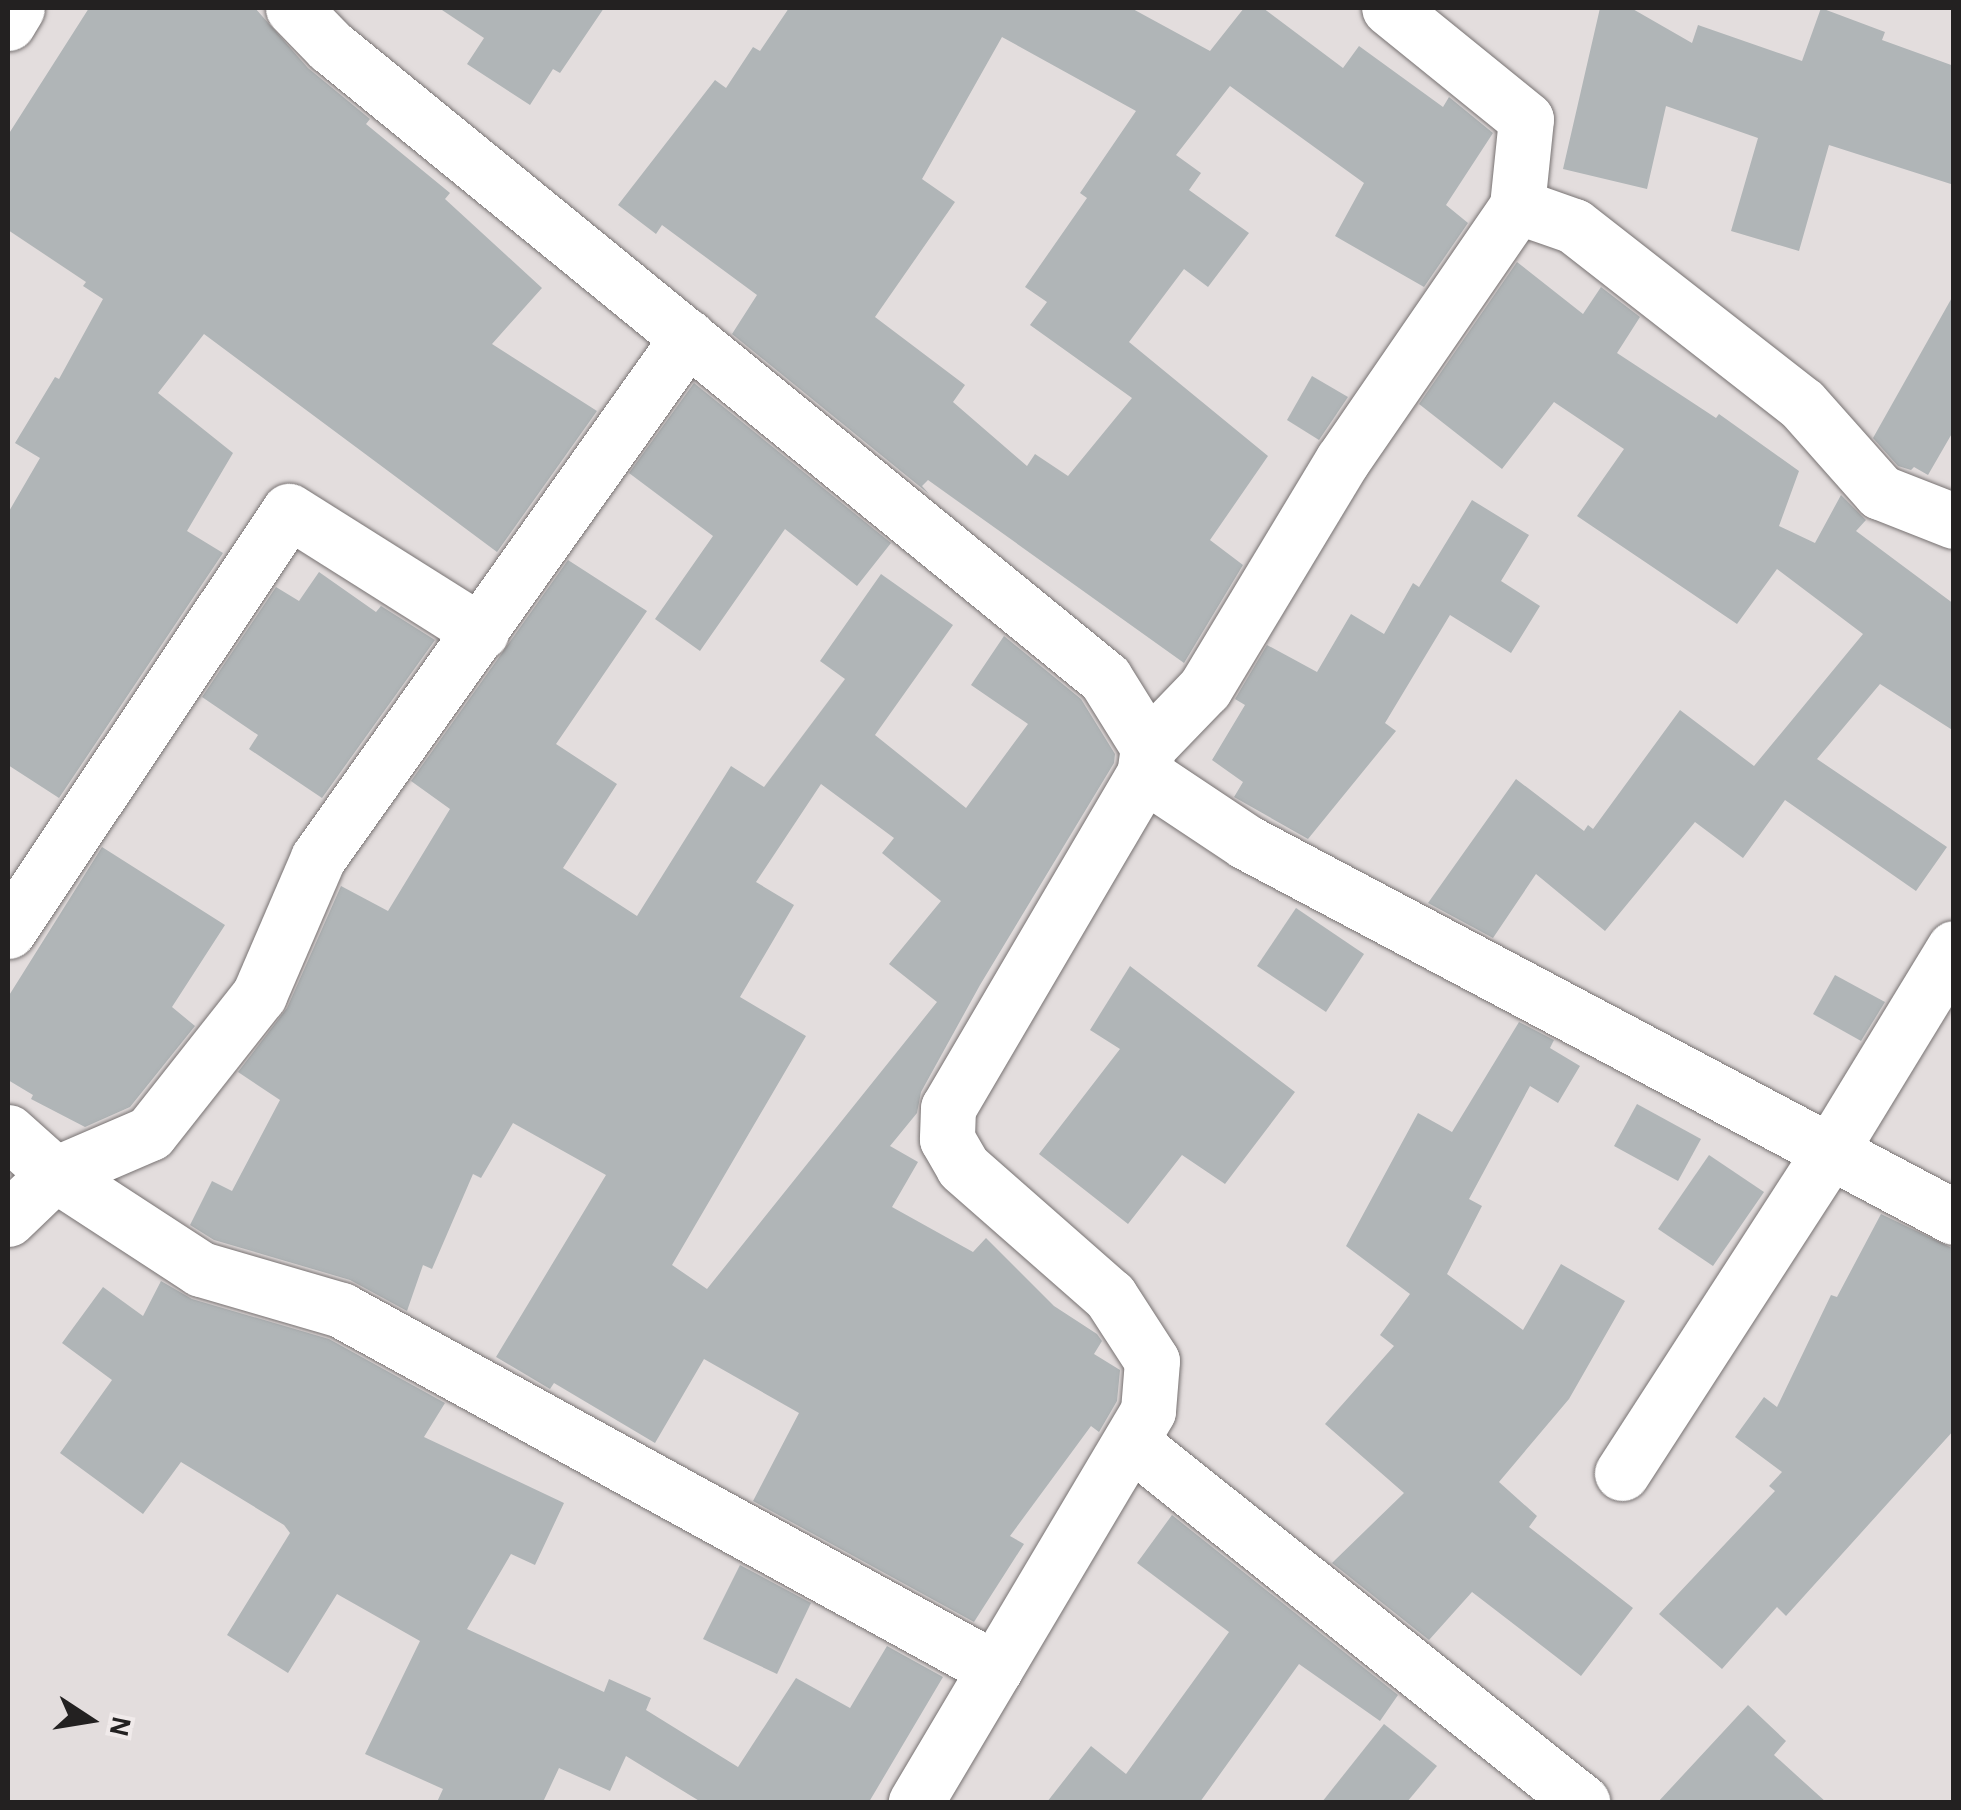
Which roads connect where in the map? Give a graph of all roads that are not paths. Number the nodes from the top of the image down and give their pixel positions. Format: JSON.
{"nodes":[{"id":1,"x":18,"y":8,"type":"edge"},
{"id":2,"x":293,"y":8,"type":"edge"},
{"id":3,"x":1389,"y":8,"type":"edge"},
{"id":4,"x":8,"y":22,"type":"edge"},
{"id":5,"x":1517,"y":206,"type":"junction"},
{"id":6,"x":688,"y":337,"type":"junction"},
{"id":7,"x":1954,"y":521,"type":"edge"},
{"id":8,"x":481,"y":632,"type":"junction"},
{"id":9,"x":1146,"y":760,"type":"junction"},
{"id":10,"x":8,"y":931,"type":"edge"},
{"id":11,"x":1954,"y":948,"type":"edge"},
{"id":12,"x":8,"y":1132,"type":"edge"},
{"id":13,"x":1829,"y":1152,"type":"junction"},
{"id":14,"x":54,"y":1174,"type":"junction"},
{"id":15,"x":1954,"y":1217,"type":"edge"},
{"id":16,"x":8,"y":1219,"type":"edge"},
{"id":17,"x":1132,"y":1443,"type":"junction"},
{"id":18,"x":1622,"y":1473,"type":"dead end"},
{"id":19,"x":996,"y":1669,"type":"junction"},
{"id":20,"x":916,"y":1802,"type":"edge"},
{"id":21,"x":1582,"y":1802,"type":"edge"}],
"edges":[{"from":1,"to":4,"type":"street"},
{"from":2,"to":6,"type":"street"},
{"from":3,"to":5,"type":"street"},
{"from":5,"to":7,"type":"street"},
{"from":5,"to":9,"type":"street"},
{"from":6,"to":8,"type":"street"},
{"from":6,"to":9,"type":"street"},
{"from":8,"to":10,"type":"street"},
{"from":8,"to":14,"type":"street"},
{"from":9,"to":13,"type":"street"},
{"from":9,"to":17,"type":"street"},
{"from":11,"to":13,"type":"street"},
{"from":12,"to":14,"type":"street"},
{"from":13,"to":15,"type":"street"},
{"from":13,"to":18,"type":"street"},
{"from":14,"to":16,"type":"street"},
{"from":14,"to":19,"type":"street"},
{"from":17,"to":19,"type":"street"},
{"from":17,"to":21,"type":"street"},
{"from":19,"to":20,"type":"street"}]}
